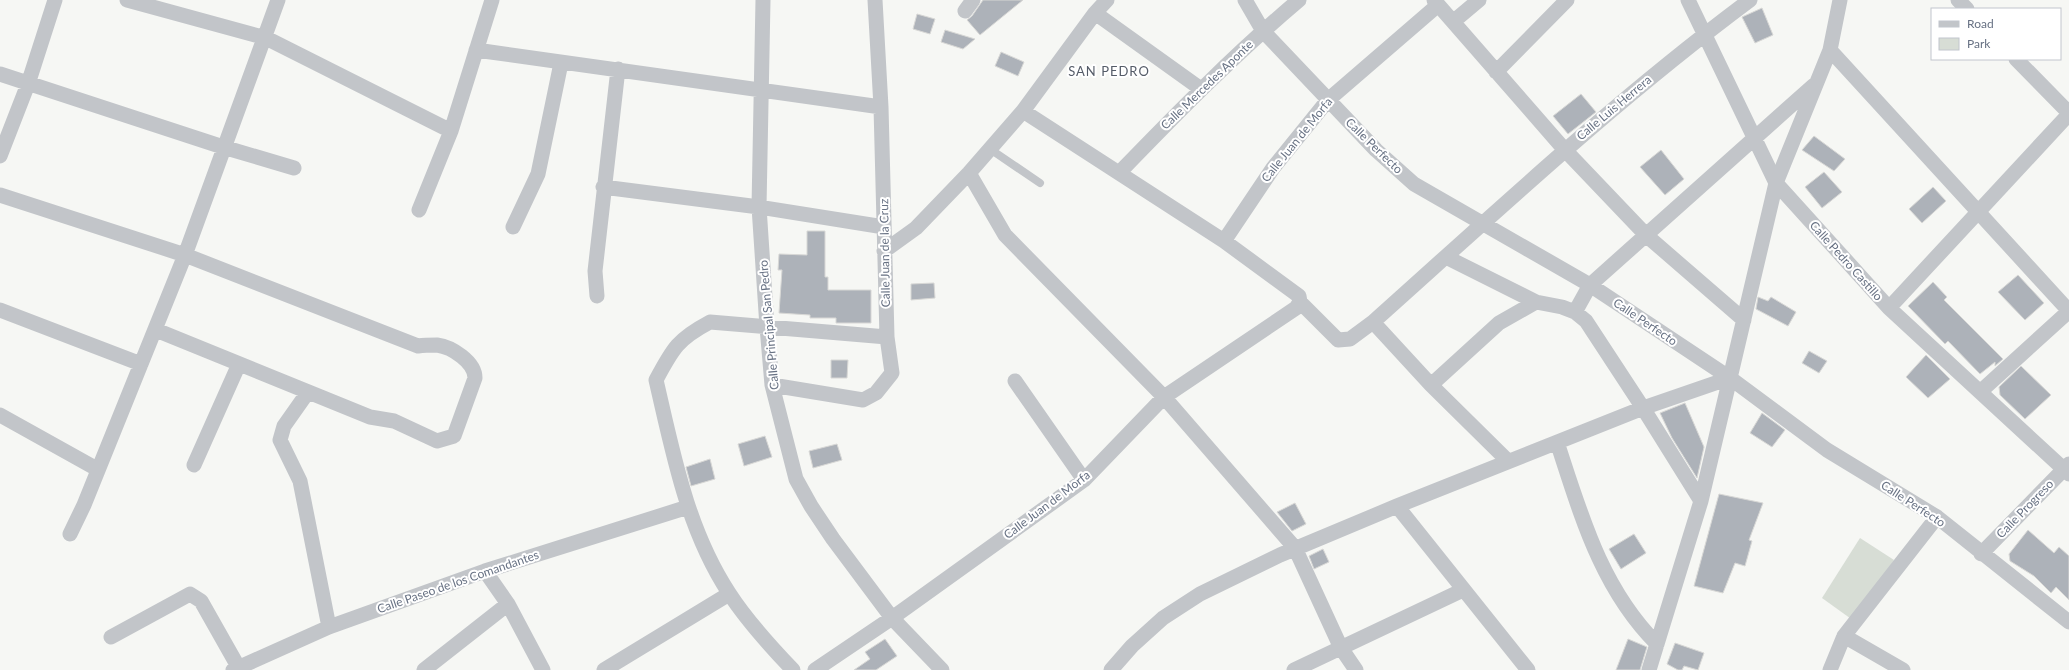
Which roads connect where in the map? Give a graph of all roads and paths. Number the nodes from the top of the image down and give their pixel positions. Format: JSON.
{"nodes":[{"id":1,"x":55,"y":0,"type":"edge"},
{"id":2,"x":127,"y":0,"type":"edge"},
{"id":3,"x":278,"y":0,"type":"edge"},
{"id":4,"x":492,"y":0,"type":"edge"},
{"id":5,"x":763,"y":0,"type":"edge"},
{"id":6,"x":871,"y":0,"type":"edge"},
{"id":7,"x":1107,"y":0,"type":"edge"},
{"id":8,"x":1245,"y":0,"type":"edge"},
{"id":9,"x":1299,"y":0,"type":"edge"},
{"id":10,"x":1479,"y":0,"type":"edge"},
{"id":11,"x":1568,"y":0,"type":"edge"},
{"id":12,"x":1688,"y":0,"type":"edge"},
{"id":13,"x":1750,"y":0,"type":"edge"},
{"id":14,"x":1840,"y":0,"type":"edge"},
{"id":15,"x":1958,"y":0,"type":"edge"},
{"id":16,"x":1436,"y":3,"type":"edge"},
{"id":17,"x":1965,"y":8,"type":"edge"},
{"id":18,"x":1095,"y":13,"type":"junction"},
{"id":19,"x":1454,"y":21,"type":"junction"},
{"id":20,"x":1263,"y":31,"type":"junction"},
{"id":21,"x":1704,"y":34,"type":"junction"},
{"id":22,"x":266,"y":38,"type":"junction"},
{"id":23,"x":476,"y":50,"type":"junction"},
{"id":24,"x":1830,"y":50,"type":"junction"},
{"id":25,"x":2017,"y":60,"type":"edge"},
{"id":26,"x":561,"y":63,"type":"junction"},
{"id":27,"x":618,"y":69,"type":"junction"},
{"id":28,"x":1496,"y":72,"type":"junction"},
{"id":29,"x":0,"y":74,"type":"edge"},
{"id":30,"x":1817,"y":81,"type":"junction"},
{"id":31,"x":28,"y":84,"type":"junction"},
{"id":32,"x":1201,"y":89,"type":"junction"},
{"id":33,"x":762,"y":90,"type":"junction"},
{"id":34,"x":1328,"y":100,"type":"junction"},
{"id":35,"x":881,"y":107,"type":"junction"},
{"id":36,"x":1023,"y":111,"type":"junction"},
{"id":37,"x":2069,"y":114,"type":"edge"},
{"id":38,"x":451,"y":131,"type":"junction"},
{"id":39,"x":1755,"y":139,"type":"junction"},
{"id":40,"x":223,"y":147,"type":"junction"},
{"id":41,"x":990,"y":149,"type":"junction"},
{"id":42,"x":1564,"y":149,"type":"junction"},
{"id":43,"x":0,"y":156,"type":"edge"},
{"id":44,"x":294,"y":168,"type":"dead end"},
{"id":45,"x":1119,"y":173,"type":"junction"},
{"id":46,"x":969,"y":174,"type":"junction"},
{"id":47,"x":1040,"y":183,"type":"dead end"},
{"id":48,"x":1776,"y":183,"type":"junction"},
{"id":49,"x":604,"y":187,"type":"junction"},
{"id":50,"x":0,"y":195,"type":"edge"},
{"id":51,"x":759,"y":207,"type":"junction"},
{"id":52,"x":419,"y":210,"type":"dead end"},
{"id":53,"x":1977,"y":213,"type":"junction"},
{"id":54,"x":1483,"y":222,"type":"junction"},
{"id":55,"x":513,"y":227,"type":"dead end"},
{"id":56,"x":884,"y":227,"type":"junction"},
{"id":57,"x":1647,"y":236,"type":"junction"},
{"id":58,"x":1224,"y":241,"type":"junction"},
{"id":59,"x":884,"y":251,"type":"junction"},
{"id":60,"x":185,"y":255,"type":"junction"},
{"id":61,"x":1446,"y":256,"type":"junction"},
{"id":62,"x":1590,"y":285,"type":"junction"},
{"id":63,"x":597,"y":296,"type":"dead end"},
{"id":64,"x":1300,"y":299,"type":"junction"},
{"id":65,"x":1536,"y":302,"type":"junction"},
{"id":66,"x":1889,"y":308,"type":"junction"},
{"id":67,"x":0,"y":310,"type":"edge"},
{"id":68,"x":1575,"y":312,"type":"junction"},
{"id":69,"x":1744,"y":320,"type":"junction"},
{"id":70,"x":1373,"y":322,"type":"junction"},
{"id":71,"x":767,"y":327,"type":"junction"},
{"id":72,"x":156,"y":330,"type":"junction"},
{"id":73,"x":887,"y":337,"type":"junction"},
{"id":74,"x":142,"y":364,"type":"junction"},
{"id":75,"x":239,"y":364,"type":"junction"},
{"id":76,"x":1730,"y":378,"type":"junction"},
{"id":77,"x":1015,"y":381,"type":"dead end"},
{"id":78,"x":772,"y":385,"type":"junction"},
{"id":79,"x":1431,"y":385,"type":"junction"},
{"id":80,"x":308,"y":392,"type":"junction"},
{"id":81,"x":1980,"y":392,"type":"junction"},
{"id":82,"x":1164,"y":397,"type":"junction"},
{"id":83,"x":1643,"y":408,"type":"junction"},
{"id":84,"x":0,"y":415,"type":"edge"},
{"id":85,"x":1557,"y":442,"type":"junction"},
{"id":86,"x":1508,"y":461,"type":"junction"},
{"id":87,"x":194,"y":465,"type":"dead end"},
{"id":88,"x":97,"y":469,"type":"junction"},
{"id":89,"x":2067,"y":469,"type":"edge"},
{"id":90,"x":1084,"y":480,"type":"junction"},
{"id":91,"x":1700,"y":501,"type":"junction"},
{"id":92,"x":1397,"y":506,"type":"junction"},
{"id":93,"x":688,"y":508,"type":"junction"},
{"id":94,"x":1937,"y":517,"type":"junction"},
{"id":95,"x":70,"y":534,"type":"dead end"},
{"id":96,"x":1295,"y":548,"type":"junction"},
{"id":97,"x":1981,"y":554,"type":"junction"},
{"id":98,"x":485,"y":571,"type":"junction"},
{"id":99,"x":1463,"y":590,"type":"junction"},
{"id":100,"x":729,"y":594,"type":"junction"},
{"id":101,"x":508,"y":604,"type":"junction"},
{"id":102,"x":892,"y":618,"type":"junction"},
{"id":103,"x":2069,"y":622,"type":"edge"},
{"id":104,"x":329,"y":627,"type":"junction"},
{"id":105,"x":111,"y":636,"type":"dead end"},
{"id":106,"x":1844,"y":636,"type":"junction"},
{"id":107,"x":1657,"y":644,"type":"junction"},
{"id":108,"x":1341,"y":648,"type":"junction"},
{"id":109,"x":237,"y":669,"type":"edge"},
{"id":110,"x":424,"y":670,"type":"edge"},
{"id":111,"x":543,"y":670,"type":"edge"},
{"id":112,"x":604,"y":670,"type":"edge"},
{"id":113,"x":793,"y":670,"type":"edge"},
{"id":114,"x":815,"y":670,"type":"edge"},
{"id":115,"x":942,"y":670,"type":"edge"},
{"id":116,"x":1111,"y":670,"type":"edge"},
{"id":117,"x":1294,"y":670,"type":"edge"},
{"id":118,"x":1356,"y":670,"type":"edge"},
{"id":119,"x":1528,"y":670,"type":"edge"},
{"id":120,"x":1649,"y":670,"type":"edge"},
{"id":121,"x":1830,"y":670,"type":"edge"},
{"id":122,"x":1903,"y":670,"type":"edge"}],
"edges":[{"from":1,"to":31,"type":"street"},
{"from":2,"to":22,"type":"street"},
{"from":3,"to":22,"type":"street"},
{"from":4,"to":23,"type":"street"},
{"from":5,"to":33,"type":"street","name":"Calle Principal San Pedro"},
{"from":6,"to":35,"type":"street","name":"Calle Juan de la Cruz"},
{"from":7,"to":18,"type":"street"},
{"from":8,"to":20,"type":"street","name":"Calle Perfecto"},
{"from":9,"to":20,"type":"street","name":"Calle Mercedes Aponte"},
{"from":10,"to":19,"type":"street"},
{"from":11,"to":28,"type":"street"},
{"from":12,"to":21,"type":"street","name":"Calle Pedro Castillo"},
{"from":13,"to":21,"type":"street","name":"Calle Luis Herrera"},
{"from":14,"to":24,"type":"street"},
{"from":15,"to":17,"type":"street"},
{"from":16,"to":19,"type":"street"},
{"from":16,"to":34,"type":"street","name":"Calle Juan de Morfa"},
{"from":18,"to":32,"type":"street"},
{"from":18,"to":36,"type":"street"},
{"from":19,"to":28,"type":"street"},
{"from":20,"to":32,"type":"street","name":"Calle Mercedes Aponte"},
{"from":20,"to":34,"type":"street","name":"Calle Perfecto"},
{"from":21,"to":39,"type":"street","name":"Calle Pedro Castillo"},
{"from":21,"to":42,"type":"street","name":"Calle Luis Herrera"},
{"from":22,"to":38,"type":"street"},
{"from":22,"to":40,"type":"street"},
{"from":23,"to":26,"type":"street"},
{"from":23,"to":38,"type":"street"},
{"from":24,"to":30,"type":"street"},
{"from":24,"to":53,"type":"street"},
{"from":25,"to":37,"type":"street"},
{"from":26,"to":27,"type":"street"},
{"from":26,"to":55,"type":"street"},
{"from":27,"to":33,"type":"street"},
{"from":27,"to":49,"type":"street"},
{"from":28,"to":42,"type":"street"},
{"from":29,"to":31,"type":"street"},
{"from":30,"to":39,"type":"street"},
{"from":30,"to":48,"type":"street"},
{"from":31,"to":40,"type":"street"},
{"from":31,"to":43,"type":"street"},
{"from":32,"to":45,"type":"street","name":"Calle Mercedes Aponte"},
{"from":33,"to":35,"type":"street"},
{"from":33,"to":51,"type":"street","name":"Calle Principal San Pedro"},
{"from":34,"to":54,"type":"street","name":"Calle Perfecto"},
{"from":34,"to":58,"type":"street","name":"Calle Juan de Morfa"},
{"from":35,"to":56,"type":"street","name":"Calle Juan de la Cruz"},
{"from":36,"to":41,"type":"street"},
{"from":36,"to":45,"type":"street","name":"Calle Luis Herrera"},
{"from":37,"to":53,"type":"street"},
{"from":38,"to":52,"type":"street"},
{"from":39,"to":48,"type":"street","name":"Calle Pedro Castillo"},
{"from":39,"to":57,"type":"street"},
{"from":40,"to":44,"type":"street"},
{"from":40,"to":60,"type":"street"},
{"from":41,"to":46,"type":"street"},
{"from":41,"to":47,"type":"lane"},
{"from":42,"to":54,"type":"street","name":"Calle Luis Herrera"},
{"from":42,"to":57,"type":"street"},
{"from":45,"to":58,"type":"street","name":"Calle Luis Herrera"},
{"from":46,"to":59,"type":"street"},
{"from":46,"to":82,"type":"street"},
{"from":48,"to":66,"type":"street","name":"Calle Pedro Castillo"},
{"from":48,"to":69,"type":"street"},
{"from":49,"to":51,"type":"street"},
{"from":49,"to":63,"type":"street"},
{"from":50,"to":60,"type":"street"},
{"from":51,"to":56,"type":"street"},
{"from":51,"to":71,"type":"street","name":"Calle Principal San Pedro"},
{"from":53,"to":66,"type":"street"},
{"from":53,"to":81,"type":"street"},
{"from":54,"to":61,"type":"street","name":"Calle Luis Herrera"},
{"from":54,"to":62,"type":"street","name":"Calle Perfecto"},
{"from":56,"to":59,"type":"street","name":"Calle Juan de la Cruz"},
{"from":57,"to":62,"type":"street"},
{"from":57,"to":69,"type":"street"},
{"from":58,"to":64,"type":"street","name":"Calle Luis Herrera"},
{"from":59,"to":73,"type":"street","name":"Calle Juan de la Cruz"},
{"from":60,"to":72,"type":"street"},
{"from":60,"to":80,"type":"street"},
{"from":61,"to":65,"type":"street"},
{"from":61,"to":70,"type":"street","name":"Calle Luis Herrera"},
{"from":62,"to":68,"type":"street"},
{"from":62,"to":76,"type":"street","name":"Calle Perfecto"},
{"from":64,"to":70,"type":"street","name":"Calle Luis Herrera"},
{"from":64,"to":82,"type":"street","name":"Calle Juan de Morfa"},
{"from":65,"to":68,"type":"street"},
{"from":65,"to":79,"type":"street"},
{"from":66,"to":81,"type":"street","name":"Calle Pedro Castillo"},
{"from":67,"to":74,"type":"street"},
{"from":68,"to":83,"type":"street"},
{"from":69,"to":76,"type":"street"},
{"from":70,"to":79,"type":"street"},
{"from":71,"to":73,"type":"street"},
{"from":71,"to":78,"type":"street","name":"Calle Principal San Pedro"},
{"from":71,"to":93,"type":"street"},
{"from":72,"to":74,"type":"street"},
{"from":72,"to":75,"type":"street"},
{"from":73,"to":78,"type":"street","name":"Calle Juan de la Cruz"},
{"from":74,"to":88,"type":"street"},
{"from":75,"to":80,"type":"street"},
{"from":75,"to":87,"type":"street"},
{"from":76,"to":83,"type":"street"},
{"from":76,"to":91,"type":"street"},
{"from":76,"to":94,"type":"street","name":"Calle Perfecto"},
{"from":77,"to":90,"type":"street"},
{"from":78,"to":102,"type":"street","name":"Calle Principal San Pedro"},
{"from":79,"to":86,"type":"street"},
{"from":80,"to":104,"type":"street"},
{"from":81,"to":89,"type":"street","name":"Calle Pedro Castillo"},
{"from":82,"to":90,"type":"street","name":"Calle Juan de Morfa"},
{"from":82,"to":96,"type":"street"},
{"from":83,"to":85,"type":"street"},
{"from":83,"to":91,"type":"street"},
{"from":84,"to":88,"type":"street"},
{"from":85,"to":86,"type":"street"},
{"from":85,"to":107,"type":"street"},
{"from":86,"to":92,"type":"street"},
{"from":88,"to":95,"type":"street"},
{"from":89,"to":97,"type":"street","name":"Calle Progreso"},
{"from":90,"to":102,"type":"street","name":"Calle Juan de Morfa"},
{"from":91,"to":107,"type":"street"},
{"from":92,"to":96,"type":"street"},
{"from":92,"to":99,"type":"street"},
{"from":93,"to":98,"type":"street","name":"Calle Paseo de los Comandantes"},
{"from":93,"to":100,"type":"street"},
{"from":94,"to":97,"type":"street","name":"Calle Perfecto"},
{"from":94,"to":106,"type":"street"},
{"from":96,"to":108,"type":"street"},
{"from":96,"to":116,"type":"street"},
{"from":97,"to":103,"type":"street","name":"Calle Perfecto"},
{"from":98,"to":101,"type":"street"},
{"from":98,"to":104,"type":"street","name":"Calle Paseo de los Comandantes"},
{"from":99,"to":108,"type":"street"},
{"from":99,"to":119,"type":"street"},
{"from":100,"to":112,"type":"street"},
{"from":100,"to":113,"type":"street"},
{"from":101,"to":110,"type":"street"},
{"from":101,"to":111,"type":"street"},
{"from":102,"to":114,"type":"street","name":"Calle Juan de Morfa"},
{"from":102,"to":115,"type":"street","name":"Calle Principal San Pedro"},
{"from":104,"to":109,"type":"street","name":"Calle Paseo de los Comandantes"},
{"from":105,"to":109,"type":"street"},
{"from":106,"to":121,"type":"street"},
{"from":106,"to":122,"type":"street"},
{"from":107,"to":120,"type":"street"},
{"from":108,"to":117,"type":"street"},
{"from":108,"to":118,"type":"street"}]}
